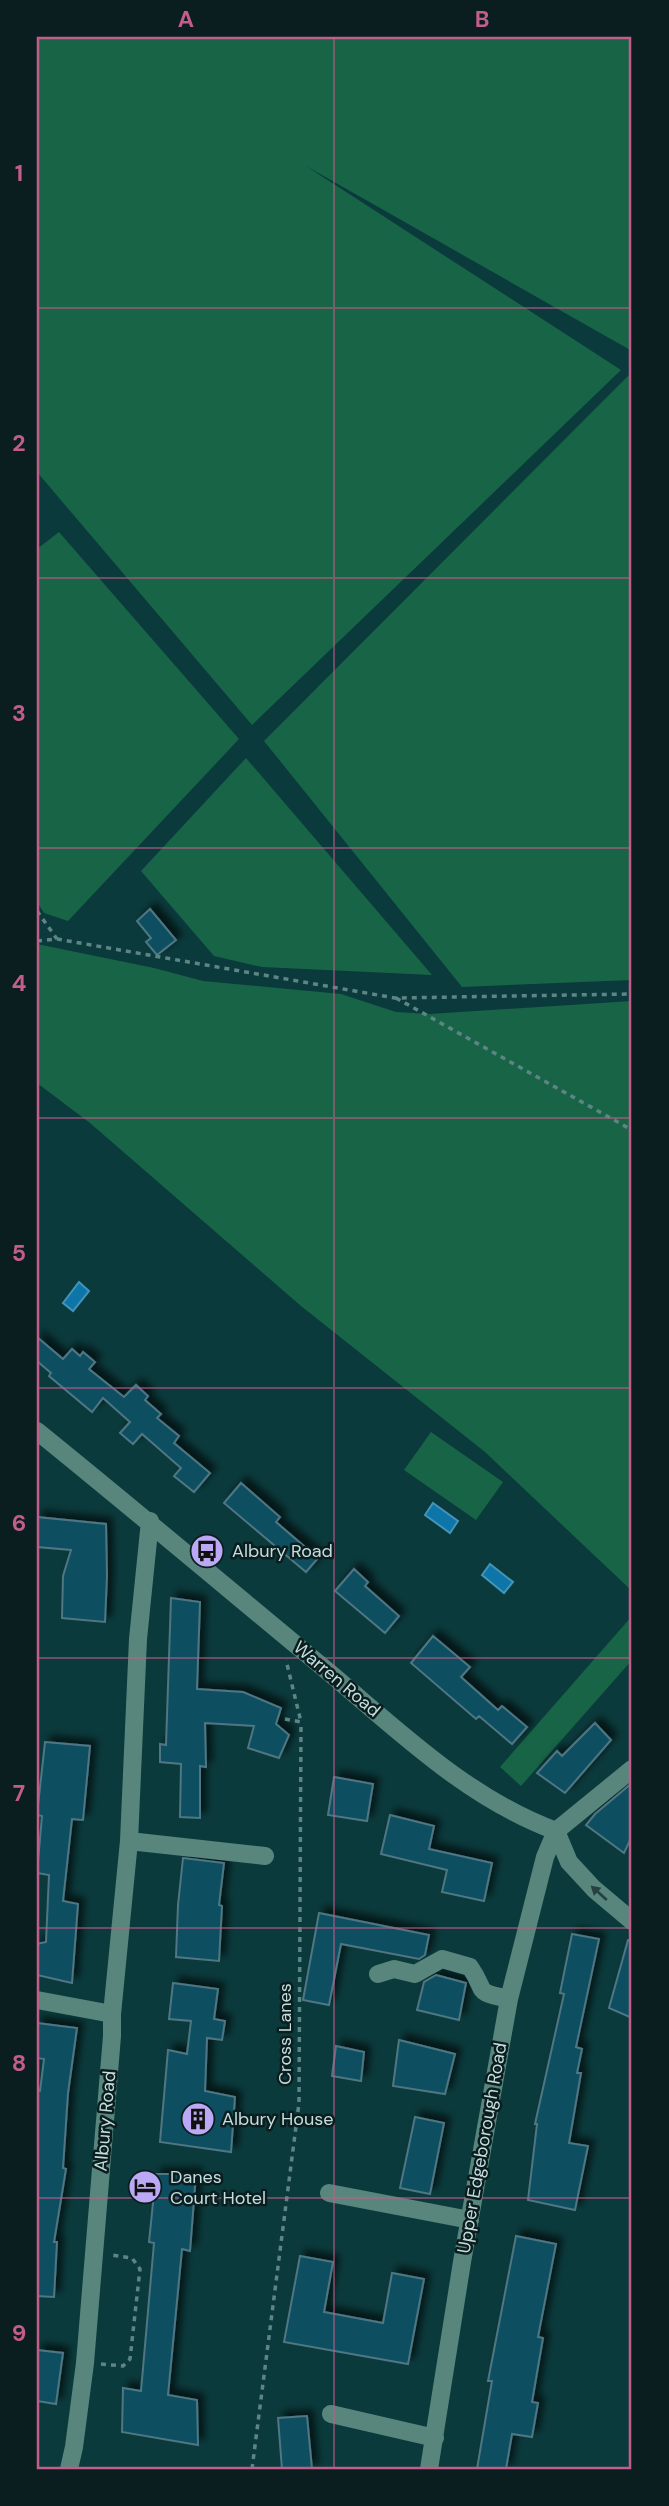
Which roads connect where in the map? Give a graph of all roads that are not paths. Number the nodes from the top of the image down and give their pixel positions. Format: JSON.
{"nodes":[{"id":1,"x":37,"y":1431,"type":"edge"},
{"id":2,"x":149,"y":1521,"type":"junction"},
{"id":3,"x":632,"y":1769,"type":"edge"},
{"id":4,"x":556,"y":1831,"type":"junction"},
{"id":5,"x":129,"y":1841,"type":"junction"},
{"id":6,"x":265,"y":1856,"type":"dead end"},
{"id":7,"x":632,"y":1921,"type":"edge"},
{"id":8,"x":378,"y":1974,"type":"dead end"},
{"id":9,"x":509,"y":1999,"type":"junction"},
{"id":10,"x":37,"y":2000,"type":"edge"},
{"id":11,"x":112,"y":2014,"type":"junction"},
{"id":12,"x":329,"y":2193,"type":"dead end"},
{"id":13,"x":470,"y":2220,"type":"junction"},
{"id":14,"x":331,"y":2414,"type":"dead end"},
{"id":15,"x":435,"y":2438,"type":"junction"},
{"id":16,"x":69,"y":2469,"type":"edge"},
{"id":17,"x":429,"y":2469,"type":"edge"}],
"edges":[{"from":1,"to":2,"type":"street","name":"Warren Road"},
{"from":2,"to":4,"type":"street","name":"Warren Road"},
{"from":2,"to":5,"type":"street","name":"Albury Road"},
{"from":3,"to":4,"type":"street"},
{"from":7,"to":4,"type":"street","one_way":true},
{"from":4,"to":9,"type":"street","name":"Upper Edgeborough Road"},
{"from":5,"to":6,"type":"street"},
{"from":5,"to":11,"type":"street","name":"Albury Road"},
{"from":8,"to":9,"type":"street"},
{"from":9,"to":13,"type":"street","name":"Upper Edgeborough Road"},
{"from":10,"to":11,"type":"street"},
{"from":11,"to":16,"type":"street","name":"Albury Road"},
{"from":12,"to":13,"type":"street"},
{"from":13,"to":15,"type":"street","name":"Upper Edgeborough Road"},
{"from":14,"to":15,"type":"street"},
{"from":15,"to":17,"type":"street","name":"Upper Edgeborough Road"}]}
